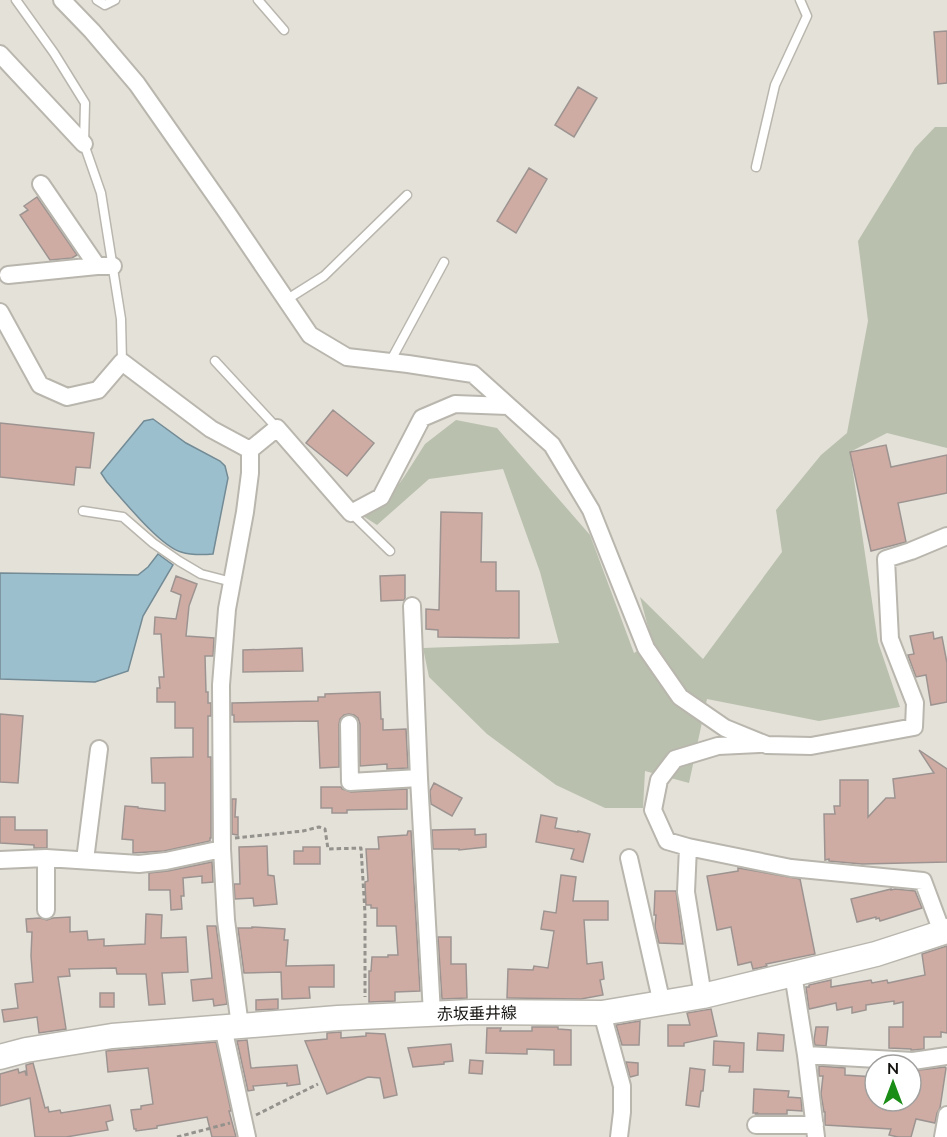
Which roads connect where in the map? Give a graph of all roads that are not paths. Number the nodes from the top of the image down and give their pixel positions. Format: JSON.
{"nodes":[{"id":1,"x":16,"y":0,"type":"edge"},
{"id":2,"x":63,"y":0,"type":"edge"},
{"id":3,"x":97,"y":0,"type":"edge"},
{"id":4,"x":115,"y":0,"type":"edge"},
{"id":5,"x":258,"y":0,"type":"edge"},
{"id":6,"x":800,"y":0,"type":"edge"},
{"id":7,"x":284,"y":30,"type":"dead end"},
{"id":8,"x":0,"y":54,"type":"edge"},
{"id":9,"x":84,"y":144,"type":"junction"},
{"id":10,"x":756,"y":167,"type":"dead end"},
{"id":11,"x":41,"y":184,"type":"dead end"},
{"id":12,"x":407,"y":195,"type":"dead end"},
{"id":13,"x":444,"y":262,"type":"dead end"},
{"id":14,"x":105,"y":266,"type":"junction"},
{"id":15,"x":8,"y":275,"type":"dead end"},
{"id":16,"x":286,"y":300,"type":"junction"},
{"id":17,"x":0,"y":312,"type":"edge"},
{"id":18,"x":215,"y":361,"type":"dead end"},
{"id":19,"x":122,"y":362,"type":"junction"},
{"id":20,"x":390,"y":362,"type":"junction"},
{"id":21,"x":508,"y":406,"type":"junction"},
{"id":22,"x":277,"y":428,"type":"junction"},
{"id":23,"x":250,"y":450,"type":"junction"},
{"id":24,"x":83,"y":511,"type":"dead end"},
{"id":25,"x":351,"y":513,"type":"junction"},
{"id":26,"x":947,"y":536,"type":"edge"},
{"id":27,"x":390,"y":551,"type":"dead end"},
{"id":28,"x":232,"y":582,"type":"junction"},
{"id":29,"x":412,"y":606,"type":"dead end"},
{"id":30,"x":349,"y":724,"type":"dead end"},
{"id":31,"x":763,"y":744,"type":"junction"},
{"id":32,"x":99,"y":748,"type":"dead end"},
{"id":33,"x":419,"y":778,"type":"junction"},
{"id":34,"x":221,"y":845,"type":"junction"},
{"id":35,"x":688,"y":847,"type":"junction"},
{"id":36,"x":46,"y":858,"type":"junction"},
{"id":37,"x":629,"y":858,"type":"dead end"},
{"id":38,"x":0,"y":860,"type":"edge"},
{"id":39,"x":85,"y":860,"type":"junction"},
{"id":40,"x":46,"y":910,"type":"dead end"},
{"id":41,"x":944,"y":932,"type":"edge"},
{"id":42,"x":793,"y":974,"type":"junction"},
{"id":43,"x":703,"y":996,"type":"junction"},
{"id":44,"x":662,"y":1004,"type":"junction"},
{"id":45,"x":602,"y":1013,"type":"junction"},
{"id":46,"x":432,"y":1014,"type":"junction"},
{"id":47,"x":231,"y":1026,"type":"junction"},
{"id":48,"x":806,"y":1054,"type":"junction"},
{"id":49,"x":947,"y":1056,"type":"edge"},
{"id":50,"x":0,"y":1057,"type":"edge"},
{"id":51,"x":947,"y":1115,"type":"edge"},
{"id":52,"x":756,"y":1125,"type":"dead end"},
{"id":53,"x":815,"y":1131,"type":"edge"},
{"id":54,"x":247,"y":1137,"type":"edge"},
{"id":55,"x":619,"y":1137,"type":"edge"},
{"id":56,"x":944,"y":1137,"type":"edge"}],
"edges":[{"from":1,"to":9,"type":"lane"},
{"from":2,"to":16,"type":"street"},
{"from":3,"to":4,"type":"lane"},
{"from":5,"to":7,"type":"lane"},
{"from":6,"to":10,"type":"lane"},
{"from":8,"to":9,"type":"street"},
{"from":9,"to":14,"type":"lane"},
{"from":11,"to":14,"type":"street"},
{"from":12,"to":16,"type":"lane"},
{"from":13,"to":20,"type":"lane"},
{"from":14,"to":15,"type":"street"},
{"from":14,"to":19,"type":"lane"},
{"from":16,"to":20,"type":"street"},
{"from":17,"to":19,"type":"street"},
{"from":18,"to":22,"type":"lane"},
{"from":19,"to":23,"type":"street"},
{"from":20,"to":21,"type":"street"},
{"from":21,"to":25,"type":"street"},
{"from":21,"to":31,"type":"street"},
{"from":22,"to":23,"type":"street"},
{"from":22,"to":25,"type":"street"},
{"from":23,"to":28,"type":"street"},
{"from":24,"to":28,"type":"lane"},
{"from":25,"to":27,"type":"lane"},
{"from":26,"to":31,"type":"street"},
{"from":28,"to":34,"type":"street"},
{"from":29,"to":33,"type":"street"},
{"from":30,"to":33,"type":"street"},
{"from":31,"to":35,"type":"street"},
{"from":32,"to":39,"type":"street"},
{"from":33,"to":46,"type":"street"},
{"from":34,"to":39,"type":"street"},
{"from":34,"to":47,"type":"street"},
{"from":35,"to":41,"type":"street"},
{"from":35,"to":43,"type":"street"},
{"from":36,"to":38,"type":"street"},
{"from":36,"to":39,"type":"street"},
{"from":36,"to":40,"type":"street"},
{"from":37,"to":44,"type":"street"},
{"from":41,"to":42,"type":"main road","name":"赤坂垂井線"},
{"from":42,"to":43,"type":"main road","name":"赤坂垂井線"},
{"from":42,"to":48,"type":"street"},
{"from":43,"to":44,"type":"main road","name":"赤坂垂井線"},
{"from":44,"to":45,"type":"main road","name":"赤坂垂井線"},
{"from":45,"to":46,"type":"main road","name":"赤坂垂井線"},
{"from":45,"to":55,"type":"street"},
{"from":46,"to":47,"type":"main road","name":"赤坂垂井線"},
{"from":47,"to":50,"type":"main road","name":"赤坂垂井線"},
{"from":47,"to":54,"type":"street"},
{"from":48,"to":49,"type":"street"},
{"from":48,"to":53,"type":"street"},
{"from":51,"to":56,"type":"street"},
{"from":52,"to":53,"type":"street"}]}
